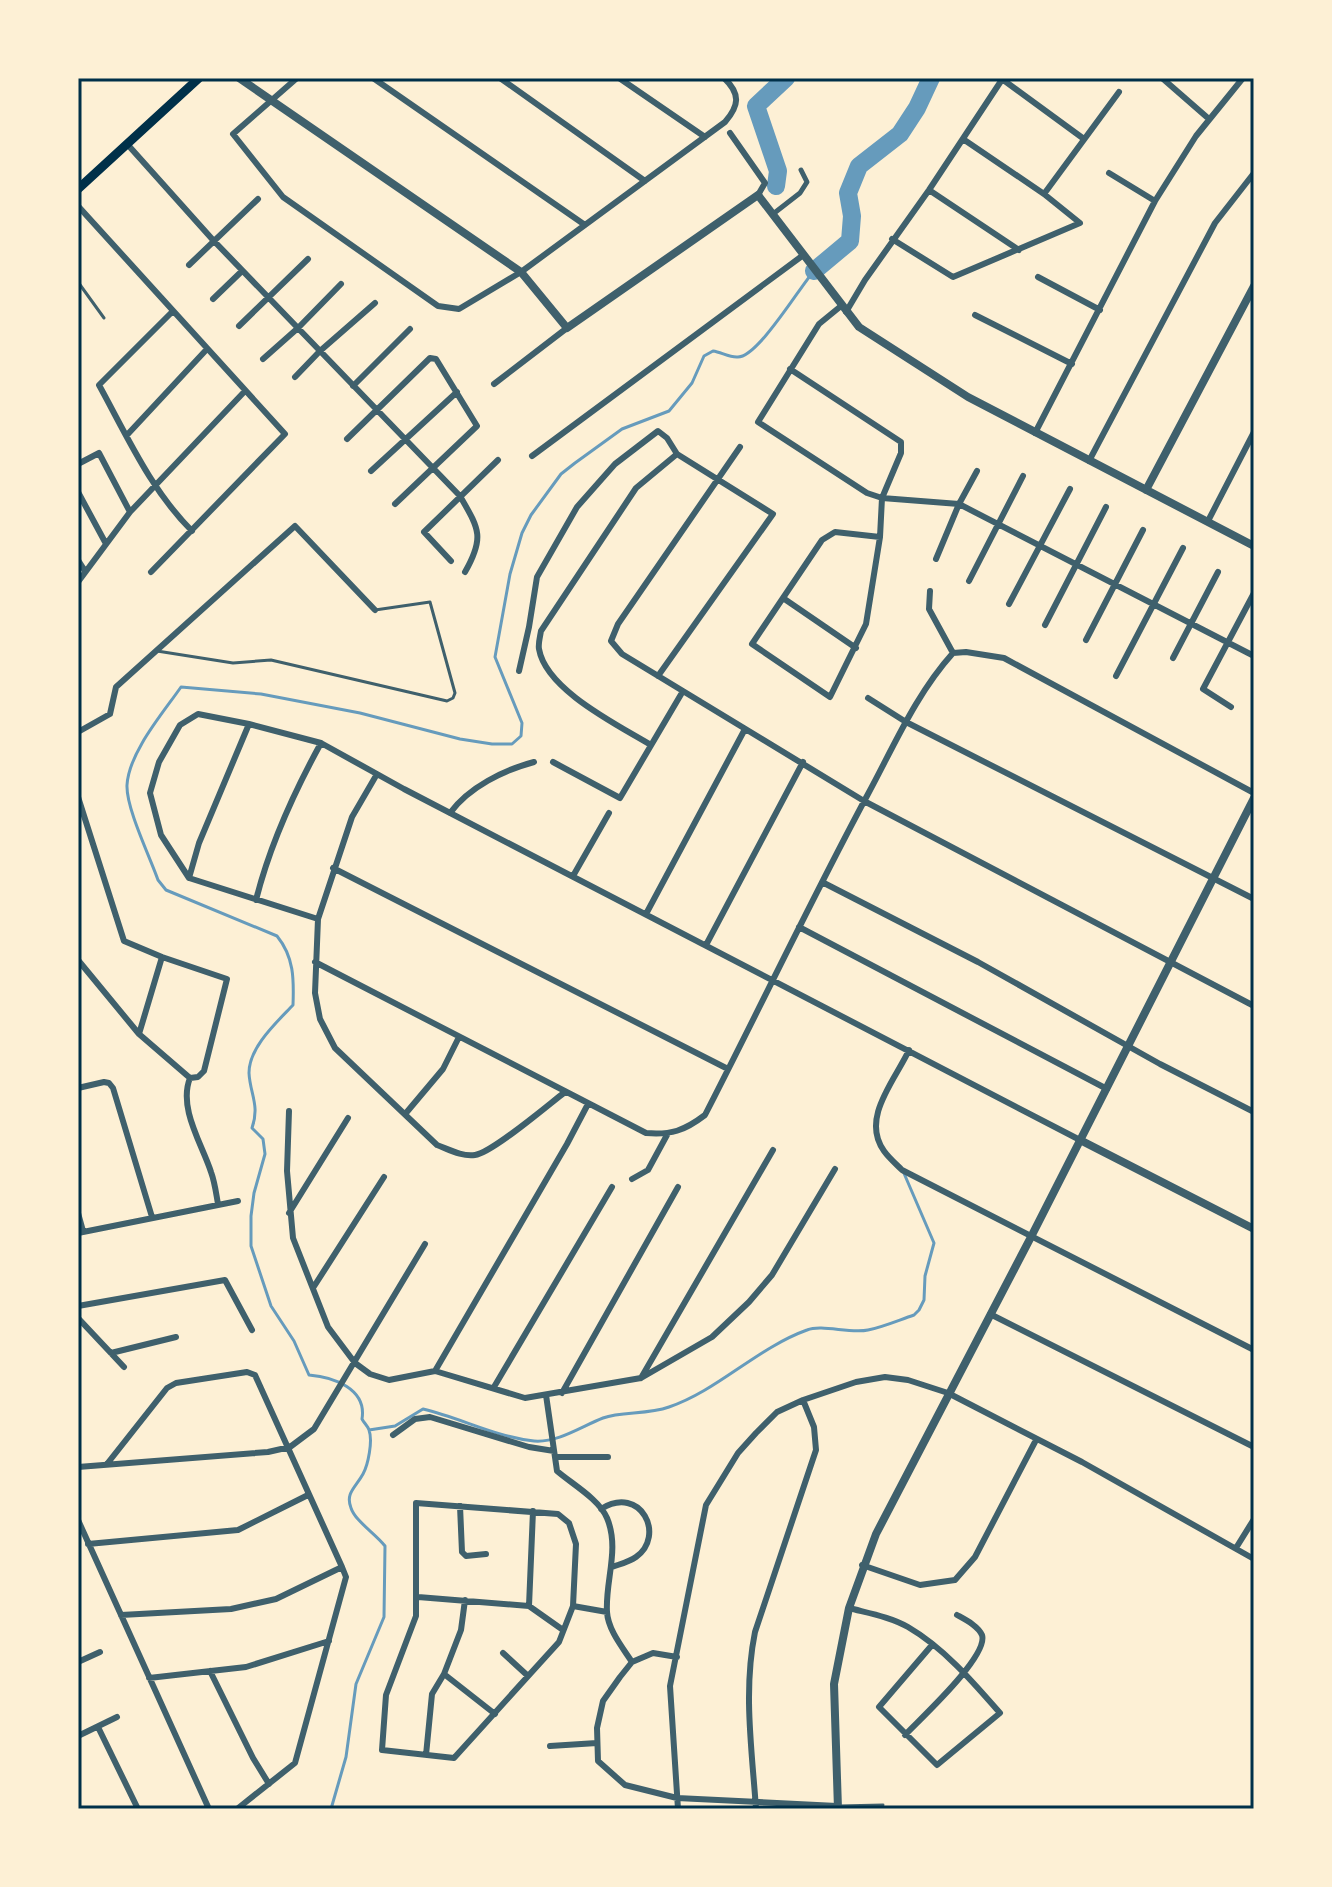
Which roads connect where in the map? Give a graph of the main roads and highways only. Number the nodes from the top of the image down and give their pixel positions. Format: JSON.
{"nodes":[{"id":1,"x":199,"y":78,"type":"edge"},
{"id":2,"x":78,"y":189,"type":"edge"}],
"edges":[{"from":1,"to":2,"type":"main road"}]}
